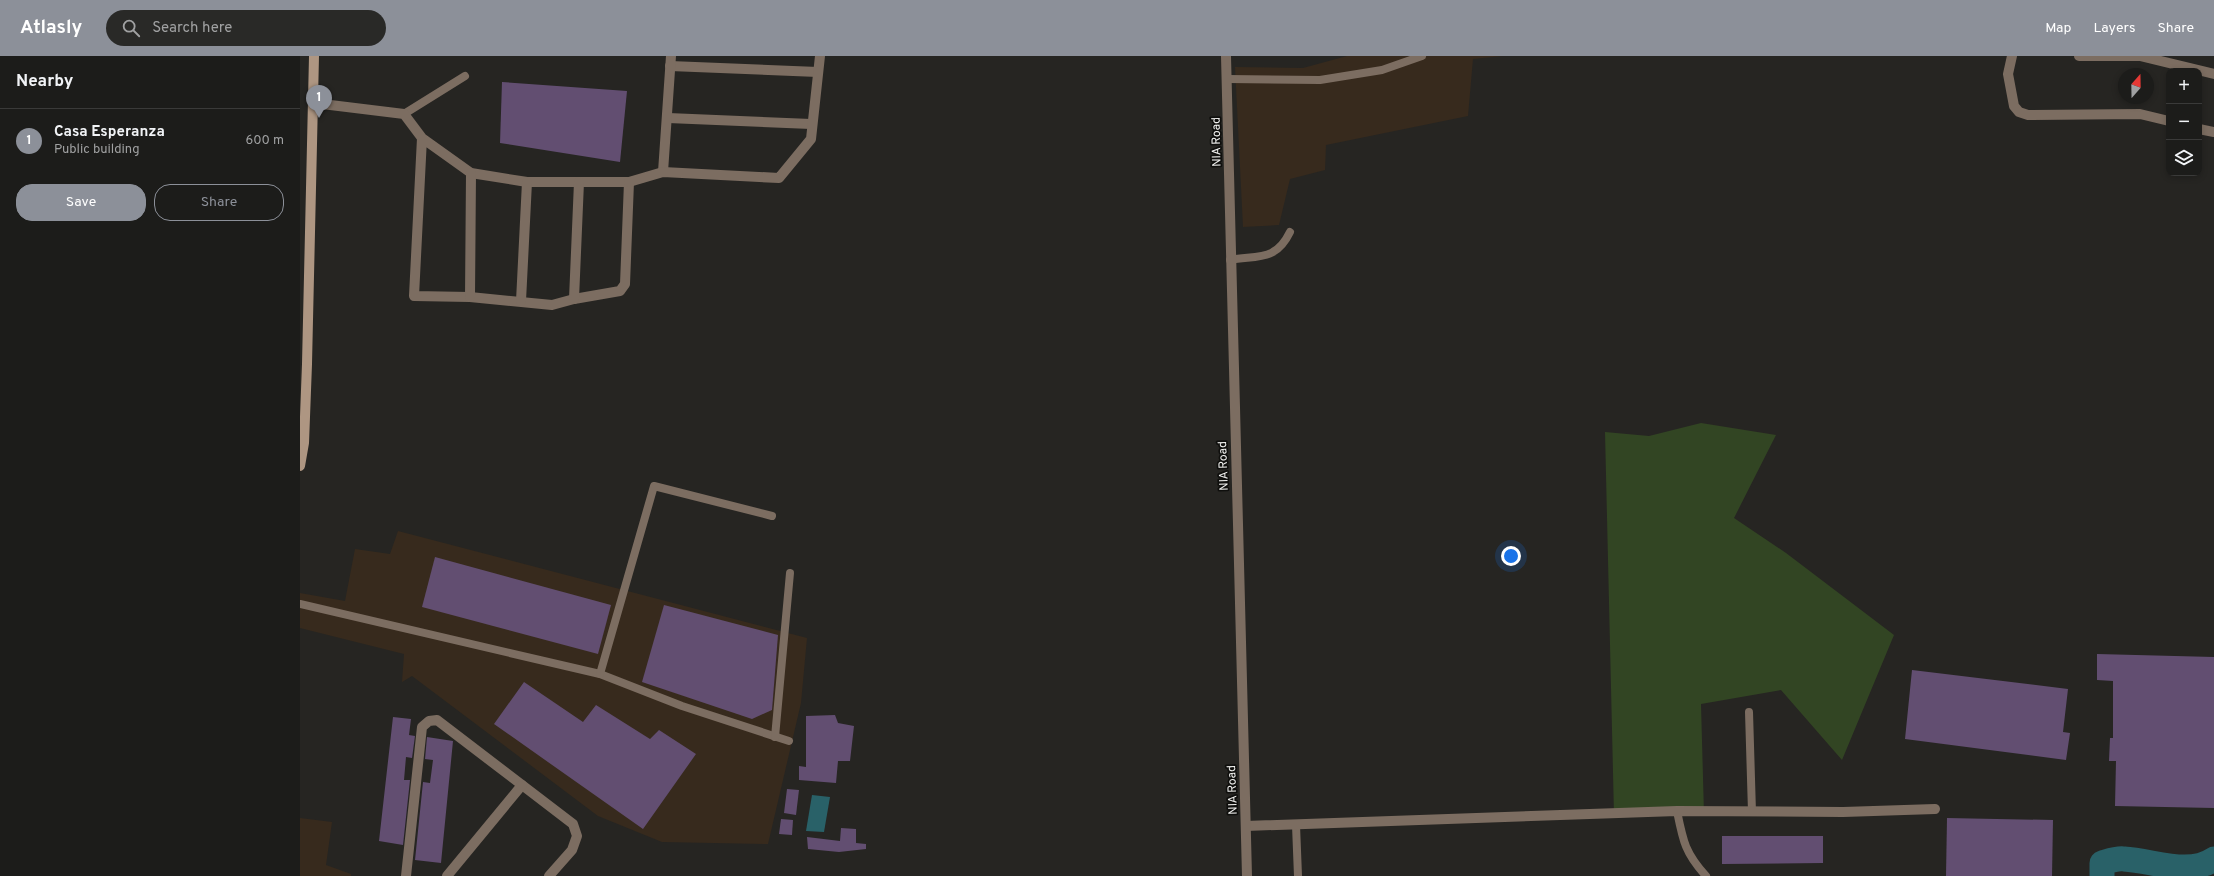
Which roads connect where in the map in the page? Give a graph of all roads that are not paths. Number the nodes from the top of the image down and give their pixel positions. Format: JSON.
{"nodes":[{"id":1,"x":314,"y":56,"type":"edge"},
{"id":2,"x":820,"y":56,"type":"edge"},
{"id":3,"x":1226,"y":56,"type":"edge"},
{"id":4,"x":1422,"y":56,"type":"edge"},
{"id":5,"x":2012,"y":56,"type":"edge"},
{"id":6,"x":2079,"y":56,"type":"edge"},
{"id":7,"x":670,"y":61,"type":"edge"},
{"id":8,"x":818,"y":72,"type":"junction"},
{"id":9,"x":2214,"y":74,"type":"edge"},
{"id":10,"x":466,"y":76,"type":"dead end"},
{"id":11,"x":1228,"y":79,"type":"junction"},
{"id":12,"x":314,"y":103,"type":"junction"},
{"id":13,"x":404,"y":114,"type":"junction"},
{"id":14,"x":668,"y":118,"type":"junction"},
{"id":15,"x":2166,"y":120,"type":"edge"},
{"id":16,"x":812,"y":124,"type":"junction"},
{"id":17,"x":2202,"y":130,"type":"edge"},
{"id":18,"x":2214,"y":132,"type":"edge"},
{"id":19,"x":422,"y":138,"type":"junction"},
{"id":20,"x":663,"y":172,"type":"junction"},
{"id":21,"x":471,"y":173,"type":"junction"},
{"id":22,"x":527,"y":182,"type":"junction"},
{"id":23,"x":579,"y":182,"type":"junction"},
{"id":24,"x":629,"y":182,"type":"junction"},
{"id":25,"x":1290,"y":232,"type":"dead end"},
{"id":26,"x":1230,"y":260,"type":"junction"},
{"id":27,"x":470,"y":298,"type":"junction"},
{"id":28,"x":574,"y":299,"type":"junction"},
{"id":29,"x":521,"y":301,"type":"junction"},
{"id":30,"x":300,"y":466,"type":"edge"},
{"id":31,"x":772,"y":516,"type":"dead end"},
{"id":32,"x":790,"y":573,"type":"dead end"},
{"id":33,"x":300,"y":604,"type":"edge"},
{"id":34,"x":600,"y":674,"type":"junction"},
{"id":35,"x":1749,"y":712,"type":"dead end"},
{"id":36,"x":775,"y":737,"type":"junction"},
{"id":37,"x":789,"y":741,"type":"dead end"},
{"id":38,"x":522,"y":785,"type":"junction"},
{"id":39,"x":1935,"y":809,"type":"dead end"},
{"id":40,"x":1677,"y":811,"type":"junction"},
{"id":41,"x":1752,"y":812,"type":"junction"},
{"id":42,"x":1296,"y":825,"type":"junction"},
{"id":43,"x":1246,"y":826,"type":"junction"},
{"id":44,"x":406,"y":876,"type":"edge"},
{"id":45,"x":447,"y":876,"type":"edge"},
{"id":46,"x":549,"y":876,"type":"edge"},
{"id":47,"x":1247,"y":876,"type":"edge"},
{"id":48,"x":1298,"y":876,"type":"edge"},
{"id":49,"x":1706,"y":876,"type":"edge"}],
"edges":[{"from":1,"to":12,"type":"main road"},
{"from":2,"to":8,"type":"street"},
{"from":3,"to":11,"type":"street","name":"NIA Road"},
{"from":4,"to":11,"type":"lane"},
{"from":5,"to":15,"type":"street"},
{"from":6,"to":9,"type":"street"},
{"from":7,"to":8,"type":"street"},
{"from":7,"to":14,"type":"street"},
{"from":8,"to":16,"type":"street"},
{"from":10,"to":13,"type":"lane"},
{"from":11,"to":26,"type":"street","name":"NIA Road"},
{"from":12,"to":13,"type":"street"},
{"from":12,"to":30,"type":"main road"},
{"from":13,"to":19,"type":"street"},
{"from":14,"to":16,"type":"street"},
{"from":14,"to":20,"type":"street"},
{"from":16,"to":20,"type":"street"},
{"from":17,"to":18,"type":"street"},
{"from":19,"to":21,"type":"street"},
{"from":19,"to":27,"type":"street"},
{"from":20,"to":24,"type":"street"},
{"from":21,"to":22,"type":"street"},
{"from":21,"to":27,"type":"street"},
{"from":22,"to":23,"type":"street"},
{"from":22,"to":29,"type":"street"},
{"from":23,"to":24,"type":"street"},
{"from":23,"to":28,"type":"street"},
{"from":24,"to":28,"type":"street"},
{"from":25,"to":26,"type":"lane"},
{"from":26,"to":43,"type":"street","name":"NIA Road"},
{"from":27,"to":29,"type":"street"},
{"from":28,"to":29,"type":"street"},
{"from":31,"to":34,"type":"lane"},
{"from":32,"to":36,"type":"lane"},
{"from":33,"to":34,"type":"lane"},
{"from":34,"to":36,"type":"lane"},
{"from":35,"to":41,"type":"lane"},
{"from":36,"to":37,"type":"lane"},
{"from":38,"to":44,"type":"street"},
{"from":38,"to":45,"type":"street"},
{"from":38,"to":46,"type":"street"},
{"from":39,"to":41,"type":"street"},
{"from":40,"to":41,"type":"street"},
{"from":40,"to":42,"type":"street"},
{"from":40,"to":49,"type":"lane"},
{"from":42,"to":43,"type":"street"},
{"from":42,"to":48,"type":"lane"},
{"from":43,"to":47,"type":"street","name":"NIA Road"}]}
